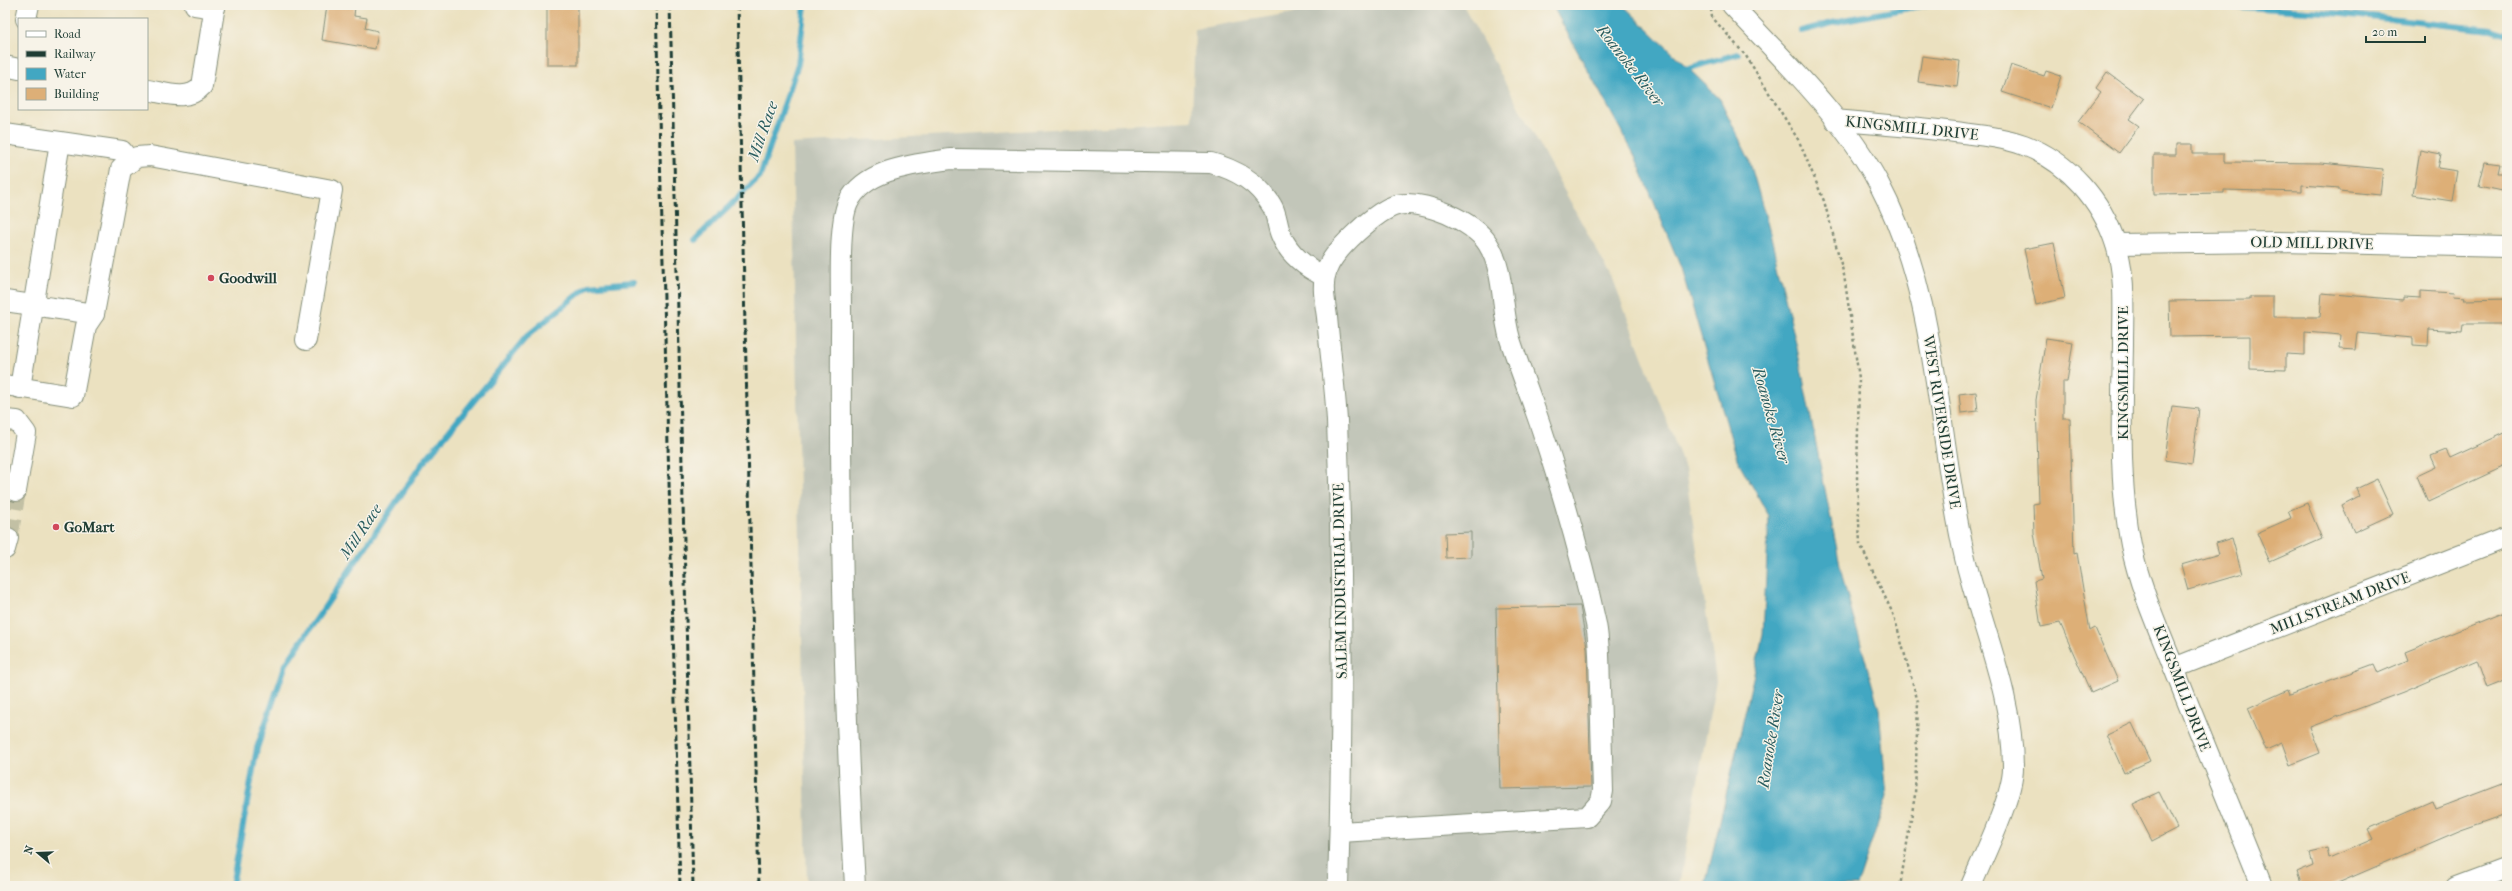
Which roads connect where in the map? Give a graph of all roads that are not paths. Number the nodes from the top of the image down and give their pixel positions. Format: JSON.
{"nodes":[{"id":1,"x":29,"y":5,"type":"edge"},
{"id":2,"x":195,"y":5,"type":"edge"},
{"id":3,"x":1732,"y":5,"type":"edge"},
{"id":4,"x":215,"y":6,"type":"edge"},
{"id":5,"x":26,"y":18,"type":"edge"},
{"id":6,"x":148,"y":90,"type":"edge"},
{"id":7,"x":1835,"y":120,"type":"junction"},
{"id":8,"x":5,"y":134,"type":"edge"},
{"id":9,"x":60,"y":142,"type":"junction"},
{"id":10,"x":130,"y":162,"type":"junction"},
{"id":11,"x":2116,"y":244,"type":"junction"},
{"id":12,"x":2507,"y":247,"type":"edge"},
{"id":13,"x":1324,"y":276,"type":"junction"},
{"id":14,"x":5,"y":301,"type":"edge"},
{"id":15,"x":32,"y":305,"type":"junction"},
{"id":16,"x":94,"y":314,"type":"junction"},
{"id":17,"x":306,"y":340,"type":"dead end"},
{"id":18,"x":12,"y":386,"type":"edge"},
{"id":19,"x":5,"y":420,"type":"edge"},
{"id":20,"x":16,"y":491,"type":"tunnel mouth"},
{"id":21,"x":2507,"y":537,"type":"edge"},
{"id":22,"x":2174,"y":668,"type":"junction"},
{"id":23,"x":1340,"y":832,"type":"junction"},
{"id":24,"x":2507,"y":867,"type":"edge"},
{"id":25,"x":856,"y":886,"type":"edge"},
{"id":26,"x":1338,"y":886,"type":"edge"},
{"id":27,"x":1971,"y":886,"type":"edge"},
{"id":28,"x":2262,"y":886,"type":"edge"},
{"id":29,"x":2456,"y":886,"type":"edge"}],
"edges":[{"from":1,"to":5,"type":"street"},
{"from":2,"to":4,"type":"street"},
{"from":3,"to":7,"type":"street","name":"WEST RIVERSIDE DRIVE"},
{"from":4,"to":6,"type":"street"},
{"from":7,"to":11,"type":"street","name":"KINGSMILL DRIVE"},
{"from":7,"to":27,"type":"street","name":"WEST RIVERSIDE DRIVE"},
{"from":8,"to":9,"type":"street"},
{"from":9,"to":10,"type":"street"},
{"from":9,"to":15,"type":"street"},
{"from":10,"to":16,"type":"street"},
{"from":10,"to":17,"type":"street"},
{"from":11,"to":12,"type":"street","name":"OLD MILL DRIVE"},
{"from":11,"to":22,"type":"street","name":"KINGSMILL DRIVE"},
{"from":13,"to":23,"type":"street","name":"SALEM INDUSTRIAL DRIVE"},
{"from":13,"to":23,"type":"street"},
{"from":13,"to":25,"type":"street"},
{"from":14,"to":15,"type":"street"},
{"from":15,"to":16,"type":"street"},
{"from":15,"to":18,"type":"street"},
{"from":16,"to":18,"type":"street"},
{"from":19,"to":20,"type":"street"},
{"from":21,"to":22,"type":"street","name":"MILLSTREAM DRIVE"},
{"from":22,"to":28,"type":"street","name":"KINGSMILL DRIVE"},
{"from":23,"to":26,"type":"street","name":"SALEM INDUSTRIAL DRIVE"},
{"from":24,"to":29,"type":"street"}]}
